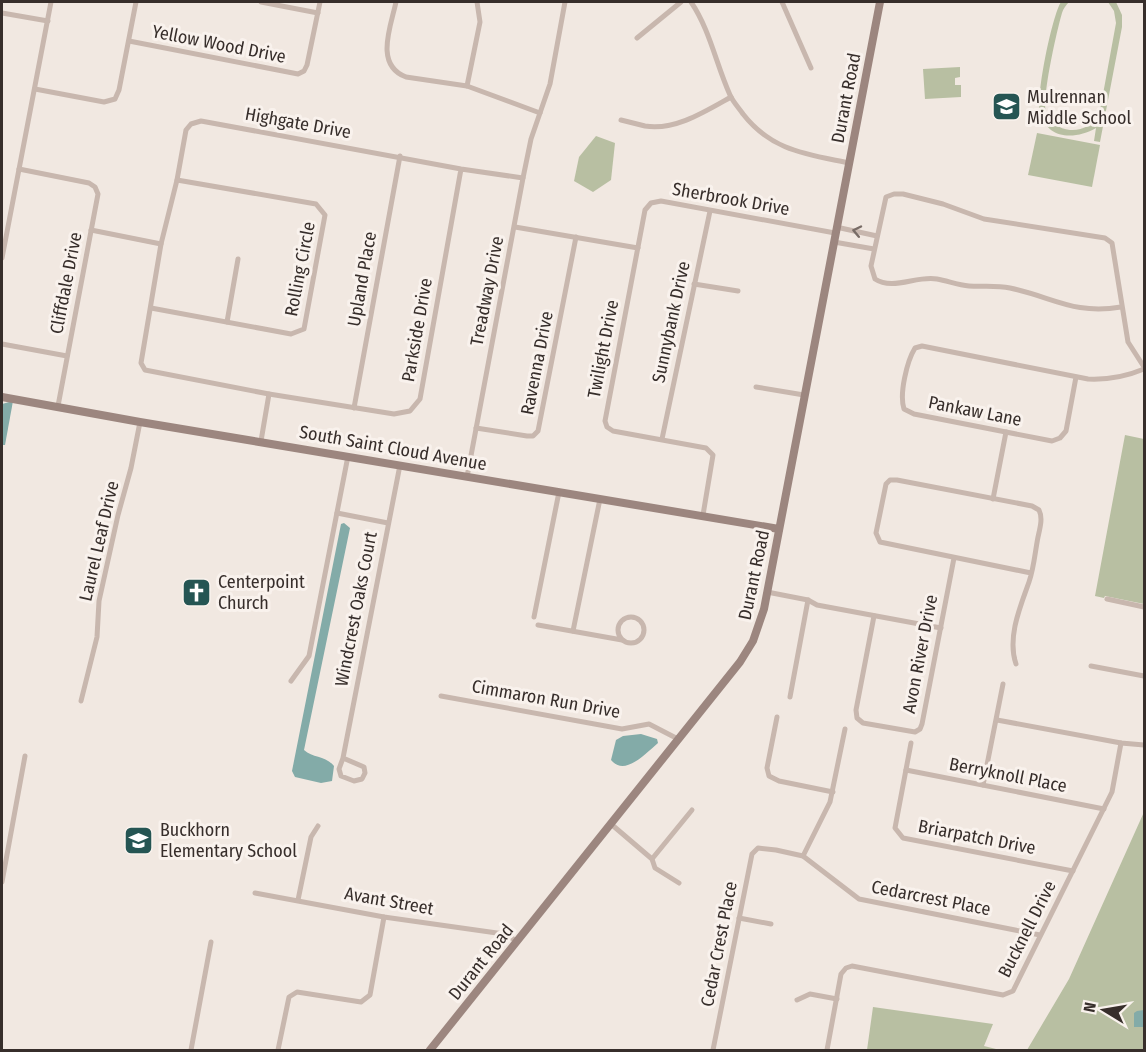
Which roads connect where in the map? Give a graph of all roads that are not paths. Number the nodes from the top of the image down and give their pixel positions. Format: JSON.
{"nodes":[{"id":1,"x":51,"y":2,"type":"edge"},
{"id":2,"x":136,"y":2,"type":"edge"},
{"id":3,"x":261,"y":2,"type":"edge"},
{"id":4,"x":320,"y":2,"type":"edge"},
{"id":5,"x":396,"y":2,"type":"edge"},
{"id":6,"x":477,"y":2,"type":"edge"},
{"id":7,"x":565,"y":2,"type":"edge"},
{"id":8,"x":681,"y":2,"type":"edge"},
{"id":9,"x":691,"y":2,"type":"edge"},
{"id":10,"x":791,"y":2,"type":"edge"},
{"id":11,"x":880,"y":2,"type":"edge"},
{"id":12,"x":782,"y":3,"type":"edge"},
{"id":13,"x":2,"y":13,"type":"edge"},
{"id":14,"x":318,"y":13,"type":"junction"},
{"id":15,"x":48,"y":21,"type":"junction"},
{"id":16,"x":637,"y":38,"type":"dead end"},
{"id":17,"x":129,"y":41,"type":"junction"},
{"id":18,"x":811,"y":68,"type":"dead end"},
{"id":19,"x":468,"y":86,"type":"junction"},
{"id":20,"x":35,"y":89,"type":"junction"},
{"id":21,"x":730,"y":97,"type":"junction"},
{"id":22,"x":540,"y":113,"type":"junction"},
{"id":23,"x":621,"y":120,"type":"dead end"},
{"id":24,"x":400,"y":156,"type":"junction"},
{"id":25,"x":849,"y":163,"type":"junction"},
{"id":26,"x":19,"y":169,"type":"junction"},
{"id":27,"x":461,"y":169,"type":"junction"},
{"id":28,"x":523,"y":178,"type":"junction"},
{"id":29,"x":177,"y":180,"type":"junction"},
{"id":30,"x":710,"y":211,"type":"junction"},
{"id":31,"x":515,"y":227,"type":"junction"},
{"id":32,"x":91,"y":230,"type":"junction"},
{"id":33,"x":835,"y":234,"type":"junction"},
{"id":34,"x":877,"y":236,"type":"junction"},
{"id":35,"x":576,"y":237,"type":"junction"},
{"id":36,"x":161,"y":244,"type":"junction"},
{"id":37,"x":638,"y":248,"type":"junction"},
{"id":38,"x":874,"y":249,"type":"junction"},
{"id":39,"x":2,"y":258,"type":"edge"},
{"id":40,"x":238,"y":260,"type":"dead end"},
{"id":41,"x":694,"y":284,"type":"junction"},
{"id":42,"x":738,"y":291,"type":"dead end"},
{"id":43,"x":1121,"y":307,"type":"junction"},
{"id":44,"x":152,"y":308,"type":"junction"},
{"id":45,"x":227,"y":322,"type":"junction"},
{"id":46,"x":2,"y":344,"type":"edge"},
{"id":47,"x":67,"y":356,"type":"junction"},
{"id":48,"x":1144,"y":368,"type":"edge"},
{"id":49,"x":1077,"y":377,"type":"junction"},
{"id":50,"x":756,"y":387,"type":"dead end"},
{"id":51,"x":269,"y":394,"type":"junction"},
{"id":52,"x":804,"y":396,"type":"junction"},
{"id":53,"x":2,"y":397,"type":"edge"},
{"id":54,"x":58,"y":406,"type":"junction"},
{"id":55,"x":354,"y":408,"type":"junction"},
{"id":56,"x":140,"y":422,"type":"junction"},
{"id":57,"x":476,"y":428,"type":"junction"},
{"id":58,"x":1006,"y":432,"type":"junction"},
{"id":59,"x":662,"y":439,"type":"junction"},
{"id":60,"x":261,"y":441,"type":"junction"},
{"id":61,"x":348,"y":456,"type":"junction"},
{"id":62,"x":400,"y":465,"type":"junction"},
{"id":63,"x":467,"y":477,"type":"junction"},
{"id":64,"x":559,"y":492,"type":"junction"},
{"id":65,"x":993,"y":498,"type":"junction"},
{"id":66,"x":600,"y":500,"type":"junction"},
{"id":67,"x":337,"y":513,"type":"junction"},
{"id":68,"x":703,"y":515,"type":"junction"},
{"id":69,"x":388,"y":523,"type":"junction"},
{"id":70,"x":779,"y":529,"type":"junction"},
{"id":71,"x":954,"y":558,"type":"junction"},
{"id":72,"x":1031,"y":573,"type":"junction"},
{"id":73,"x":767,"y":592,"type":"junction"},
{"id":74,"x":1107,"y":599,"type":"dead end"},
{"id":75,"x":808,"y":600,"type":"junction"},
{"id":76,"x":1144,"y":607,"type":"edge"},
{"id":77,"x":874,"y":616,"type":"junction"},
{"id":78,"x":534,"y":617,"type":"dead end"},
{"id":79,"x":538,"y":625,"type":"dead end"},
{"id":80,"x":941,"y":628,"type":"junction"},
{"id":81,"x":573,"y":632,"type":"junction"},
{"id":82,"x":622,"y":640,"type":"junction"},
{"id":83,"x":1016,"y":664,"type":"dead end"},
{"id":84,"x":1091,"y":666,"type":"dead end"},
{"id":85,"x":1144,"y":676,"type":"edge"},
{"id":86,"x":291,"y":681,"type":"dead end"},
{"id":87,"x":1003,"y":684,"type":"dead end"},
{"id":88,"x":441,"y":696,"type":"dead end"},
{"id":89,"x":790,"y":697,"type":"dead end"},
{"id":90,"x":81,"y":701,"type":"dead end"},
{"id":91,"x":777,"y":717,"type":"dead end"},
{"id":92,"x":997,"y":720,"type":"junction"},
{"id":93,"x":845,"y":729,"type":"dead end"},
{"id":94,"x":678,"y":739,"type":"junction"},
{"id":95,"x":911,"y":743,"type":"dead end"},
{"id":96,"x":1121,"y":743,"type":"junction"},
{"id":97,"x":1144,"y":745,"type":"edge"},
{"id":98,"x":25,"y":756,"type":"dead end"},
{"id":99,"x":343,"y":758,"type":"junction"},
{"id":100,"x":906,"y":770,"type":"junction"},
{"id":101,"x":983,"y":785,"type":"junction"},
{"id":102,"x":833,"y":792,"type":"junction"},
{"id":103,"x":1104,"y":809,"type":"junction"},
{"id":104,"x":692,"y":810,"type":"dead end"},
{"id":105,"x":610,"y":824,"type":"junction"},
{"id":106,"x":318,"y":826,"type":"dead end"},
{"id":107,"x":760,"y":848,"type":"joint"},
{"id":108,"x":803,"y":856,"type":"junction"},
{"id":109,"x":652,"y":859,"type":"junction"},
{"id":110,"x":1073,"y":871,"type":"junction"},
{"id":111,"x":2,"y":882,"type":"edge"},
{"id":112,"x":679,"y":883,"type":"dead end"},
{"id":113,"x":255,"y":892,"type":"dead end"},
{"id":114,"x":298,"y":900,"type":"junction"},
{"id":115,"x":384,"y":917,"type":"junction"},
{"id":116,"x":739,"y":918,"type":"junction"},
{"id":117,"x":771,"y":924,"type":"dead end"},
{"id":118,"x":1040,"y":934,"type":"junction"},
{"id":119,"x":517,"y":940,"type":"junction"},
{"id":120,"x":211,"y":942,"type":"dead end"},
{"id":121,"x":837,"y":999,"type":"junction"},
{"id":122,"x":796,"y":1000,"type":"dead end"},
{"id":123,"x":191,"y":1050,"type":"edge"},
{"id":124,"x":278,"y":1050,"type":"edge"},
{"id":125,"x":430,"y":1050,"type":"edge"},
{"id":126,"x":713,"y":1050,"type":"edge"},
{"id":127,"x":827,"y":1050,"type":"edge"}],
"edges":[{"from":1,"to":15,"type":"street"},
{"from":2,"to":17,"type":"street"},
{"from":3,"to":14,"type":"street"},
{"from":4,"to":14,"type":"street","name":"Yellow Wood Drive"},
{"from":5,"to":19,"type":"street"},
{"from":6,"to":19,"type":"street"},
{"from":7,"to":22,"type":"street","name":"Treadway Drive"},
{"from":8,"to":16,"type":"street"},
{"from":9,"to":21,"type":"street"},
{"from":10,"to":12,"type":"street"},
{"from":11,"to":25,"type":"street","name":"Durant Road"},
{"from":12,"to":18,"type":"street"},
{"from":13,"to":15,"type":"street"},
{"from":14,"to":17,"type":"street","name":"Yellow Wood Drive"},
{"from":15,"to":20,"type":"street"},
{"from":17,"to":20,"type":"street"},
{"from":19,"to":22,"type":"street"},
{"from":20,"to":26,"type":"street"},
{"from":21,"to":23,"type":"street"},
{"from":21,"to":25,"type":"street"},
{"from":22,"to":28,"type":"street","name":"Treadway Drive"},
{"from":24,"to":27,"type":"street","name":"Highgate Drive"},
{"from":24,"to":29,"type":"street","name":"Highgate Drive"},
{"from":24,"to":55,"type":"street","name":"Upland Place"},
{"from":25,"to":33,"type":"street","name":"Durant Road"},
{"from":26,"to":32,"type":"street","name":"Cliffdale Drive"},
{"from":26,"to":39,"type":"street"},
{"from":27,"to":28,"type":"street","name":"Highgate Drive"},
{"from":27,"to":55,"type":"street","name":"Parkside Drive"},
{"from":28,"to":31,"type":"street","name":"Treadway Drive"},
{"from":29,"to":36,"type":"street","name":"Highgate Drive"},
{"from":29,"to":45,"type":"street","name":"Rolling Circle"},
{"from":30,"to":33,"type":"street","name":"Sherbrook Drive"},
{"from":30,"to":37,"type":"street","name":"Sherbrook Drive"},
{"from":30,"to":41,"type":"street","name":"Sunnybank Drive"},
{"from":31,"to":35,"type":"street"},
{"from":31,"to":57,"type":"street","name":"Treadway Drive"},
{"from":32,"to":36,"type":"street"},
{"from":32,"to":47,"type":"street","name":"Cliffdale Drive"},
{"from":34,"to":33,"type":"street","one_way":true},
{"from":33,"to":38,"type":"street"},
{"from":33,"to":52,"type":"street","name":"Durant Road"},
{"from":34,"to":38,"type":"street"},
{"from":34,"to":43,"type":"street"},
{"from":35,"to":37,"type":"street"},
{"from":35,"to":57,"type":"street","name":"Ravenna Drive"},
{"from":36,"to":44,"type":"street","name":"Highgate Drive"},
{"from":37,"to":59,"type":"street","name":"Twilight Drive"},
{"from":38,"to":43,"type":"street"},
{"from":40,"to":45,"type":"street"},
{"from":41,"to":42,"type":"street"},
{"from":41,"to":59,"type":"street","name":"Sunnybank Drive"},
{"from":43,"to":48,"type":"street"},
{"from":44,"to":45,"type":"street","name":"Rolling Circle"},
{"from":44,"to":51,"type":"street","name":"Highgate Drive"},
{"from":46,"to":47,"type":"street"},
{"from":47,"to":54,"type":"street","name":"Cliffdale Drive"},
{"from":48,"to":49,"type":"street","name":"Pankaw Lane"},
{"from":49,"to":58,"type":"street","name":"Pankaw Lane"},
{"from":49,"to":58,"type":"street","name":"Pankaw Lane"},
{"from":50,"to":52,"type":"street"},
{"from":51,"to":55,"type":"street","name":"Parkside Drive"},
{"from":51,"to":60,"type":"street"},
{"from":52,"to":70,"type":"street","name":"Durant Road"},
{"from":53,"to":54,"type":"street","name":"South Saint Cloud Avenue"},
{"from":54,"to":56,"type":"street","name":"South Saint Cloud Avenue"},
{"from":56,"to":60,"type":"street","name":"South Saint Cloud Avenue"},
{"from":56,"to":90,"type":"street","name":"Laurel Leaf Drive"},
{"from":57,"to":63,"type":"street","name":"Treadway Drive"},
{"from":58,"to":65,"type":"street"},
{"from":59,"to":68,"type":"street","name":"Twilight Drive"},
{"from":60,"to":61,"type":"street","name":"South Saint Cloud Avenue"},
{"from":61,"to":62,"type":"street","name":"South Saint Cloud Avenue"},
{"from":61,"to":67,"type":"street"},
{"from":62,"to":63,"type":"street","name":"South Saint Cloud Avenue"},
{"from":62,"to":69,"type":"street","name":"Windcrest Oaks Court"},
{"from":63,"to":64,"type":"street","name":"South Saint Cloud Avenue"},
{"from":64,"to":66,"type":"street","name":"South Saint Cloud Avenue"},
{"from":64,"to":78,"type":"street"},
{"from":65,"to":71,"type":"street"},
{"from":65,"to":72,"type":"street"},
{"from":66,"to":68,"type":"street","name":"South Saint Cloud Avenue"},
{"from":66,"to":81,"type":"street"},
{"from":67,"to":69,"type":"street"},
{"from":67,"to":86,"type":"street"},
{"from":68,"to":70,"type":"street","name":"South Saint Cloud Avenue"},
{"from":69,"to":99,"type":"street","name":"Windcrest Oaks Court"},
{"from":70,"to":73,"type":"street","name":"Durant Road"},
{"from":71,"to":72,"type":"street"},
{"from":71,"to":80,"type":"street","name":"Avon River Drive"},
{"from":72,"to":83,"type":"street"},
{"from":73,"to":75,"type":"street"},
{"from":73,"to":94,"type":"street","name":"Durant Road"},
{"from":74,"to":76,"type":"street"},
{"from":75,"to":77,"type":"street"},
{"from":75,"to":89,"type":"street"},
{"from":77,"to":80,"type":"street"},
{"from":77,"to":80,"type":"street","name":"Avon River Drive"},
{"from":79,"to":81,"type":"street"},
{"from":81,"to":82,"type":"street"},
{"from":82,"to":82,"type":"street"},
{"from":84,"to":85,"type":"street"},
{"from":87,"to":92,"type":"street"},
{"from":88,"to":94,"type":"street","name":"Cimmaron Run Drive"},
{"from":91,"to":102,"type":"street"},
{"from":92,"to":96,"type":"street"},
{"from":92,"to":101,"type":"street"},
{"from":93,"to":102,"type":"street"},
{"from":94,"to":105,"type":"street","name":"Durant Road"},
{"from":95,"to":100,"type":"street","name":"Briarpatch Drive"},
{"from":96,"to":97,"type":"street"},
{"from":96,"to":103,"type":"street","name":"Bucknell Drive"},
{"from":98,"to":111,"type":"street"},
{"from":99,"to":99,"type":"street"},
{"from":100,"to":101,"type":"street","name":"Berryknoll Place"},
{"from":100,"to":110,"type":"street","name":"Briarpatch Drive"},
{"from":101,"to":103,"type":"street","name":"Berryknoll Place"},
{"from":102,"to":108,"type":"street"},
{"from":103,"to":110,"type":"street","name":"Bucknell Drive"},
{"from":104,"to":109,"type":"street"},
{"from":105,"to":109,"type":"street"},
{"from":105,"to":119,"type":"street","name":"Durant Road"},
{"from":106,"to":114,"type":"street"},
{"from":107,"to":108,"type":"street","name":"Cedarcrest Place"},
{"from":107,"to":116,"type":"street","name":"Cedar Crest Place"},
{"from":108,"to":118,"type":"street","name":"Cedarcrest Place"},
{"from":109,"to":112,"type":"street"},
{"from":110,"to":118,"type":"street","name":"Bucknell Drive"},
{"from":113,"to":114,"type":"street","name":"Avant Street"},
{"from":114,"to":115,"type":"street","name":"Avant Street"},
{"from":115,"to":119,"type":"street","name":"Avant Street"},
{"from":115,"to":124,"type":"street"},
{"from":116,"to":117,"type":"street"},
{"from":116,"to":126,"type":"street","name":"Cedar Crest Place"},
{"from":118,"to":121,"type":"street","name":"Bucknell Drive"},
{"from":119,"to":125,"type":"street","name":"Durant Road"},
{"from":120,"to":123,"type":"street"},
{"from":121,"to":122,"type":"street"},
{"from":121,"to":127,"type":"street","name":"Bucknell Drive"}]}
